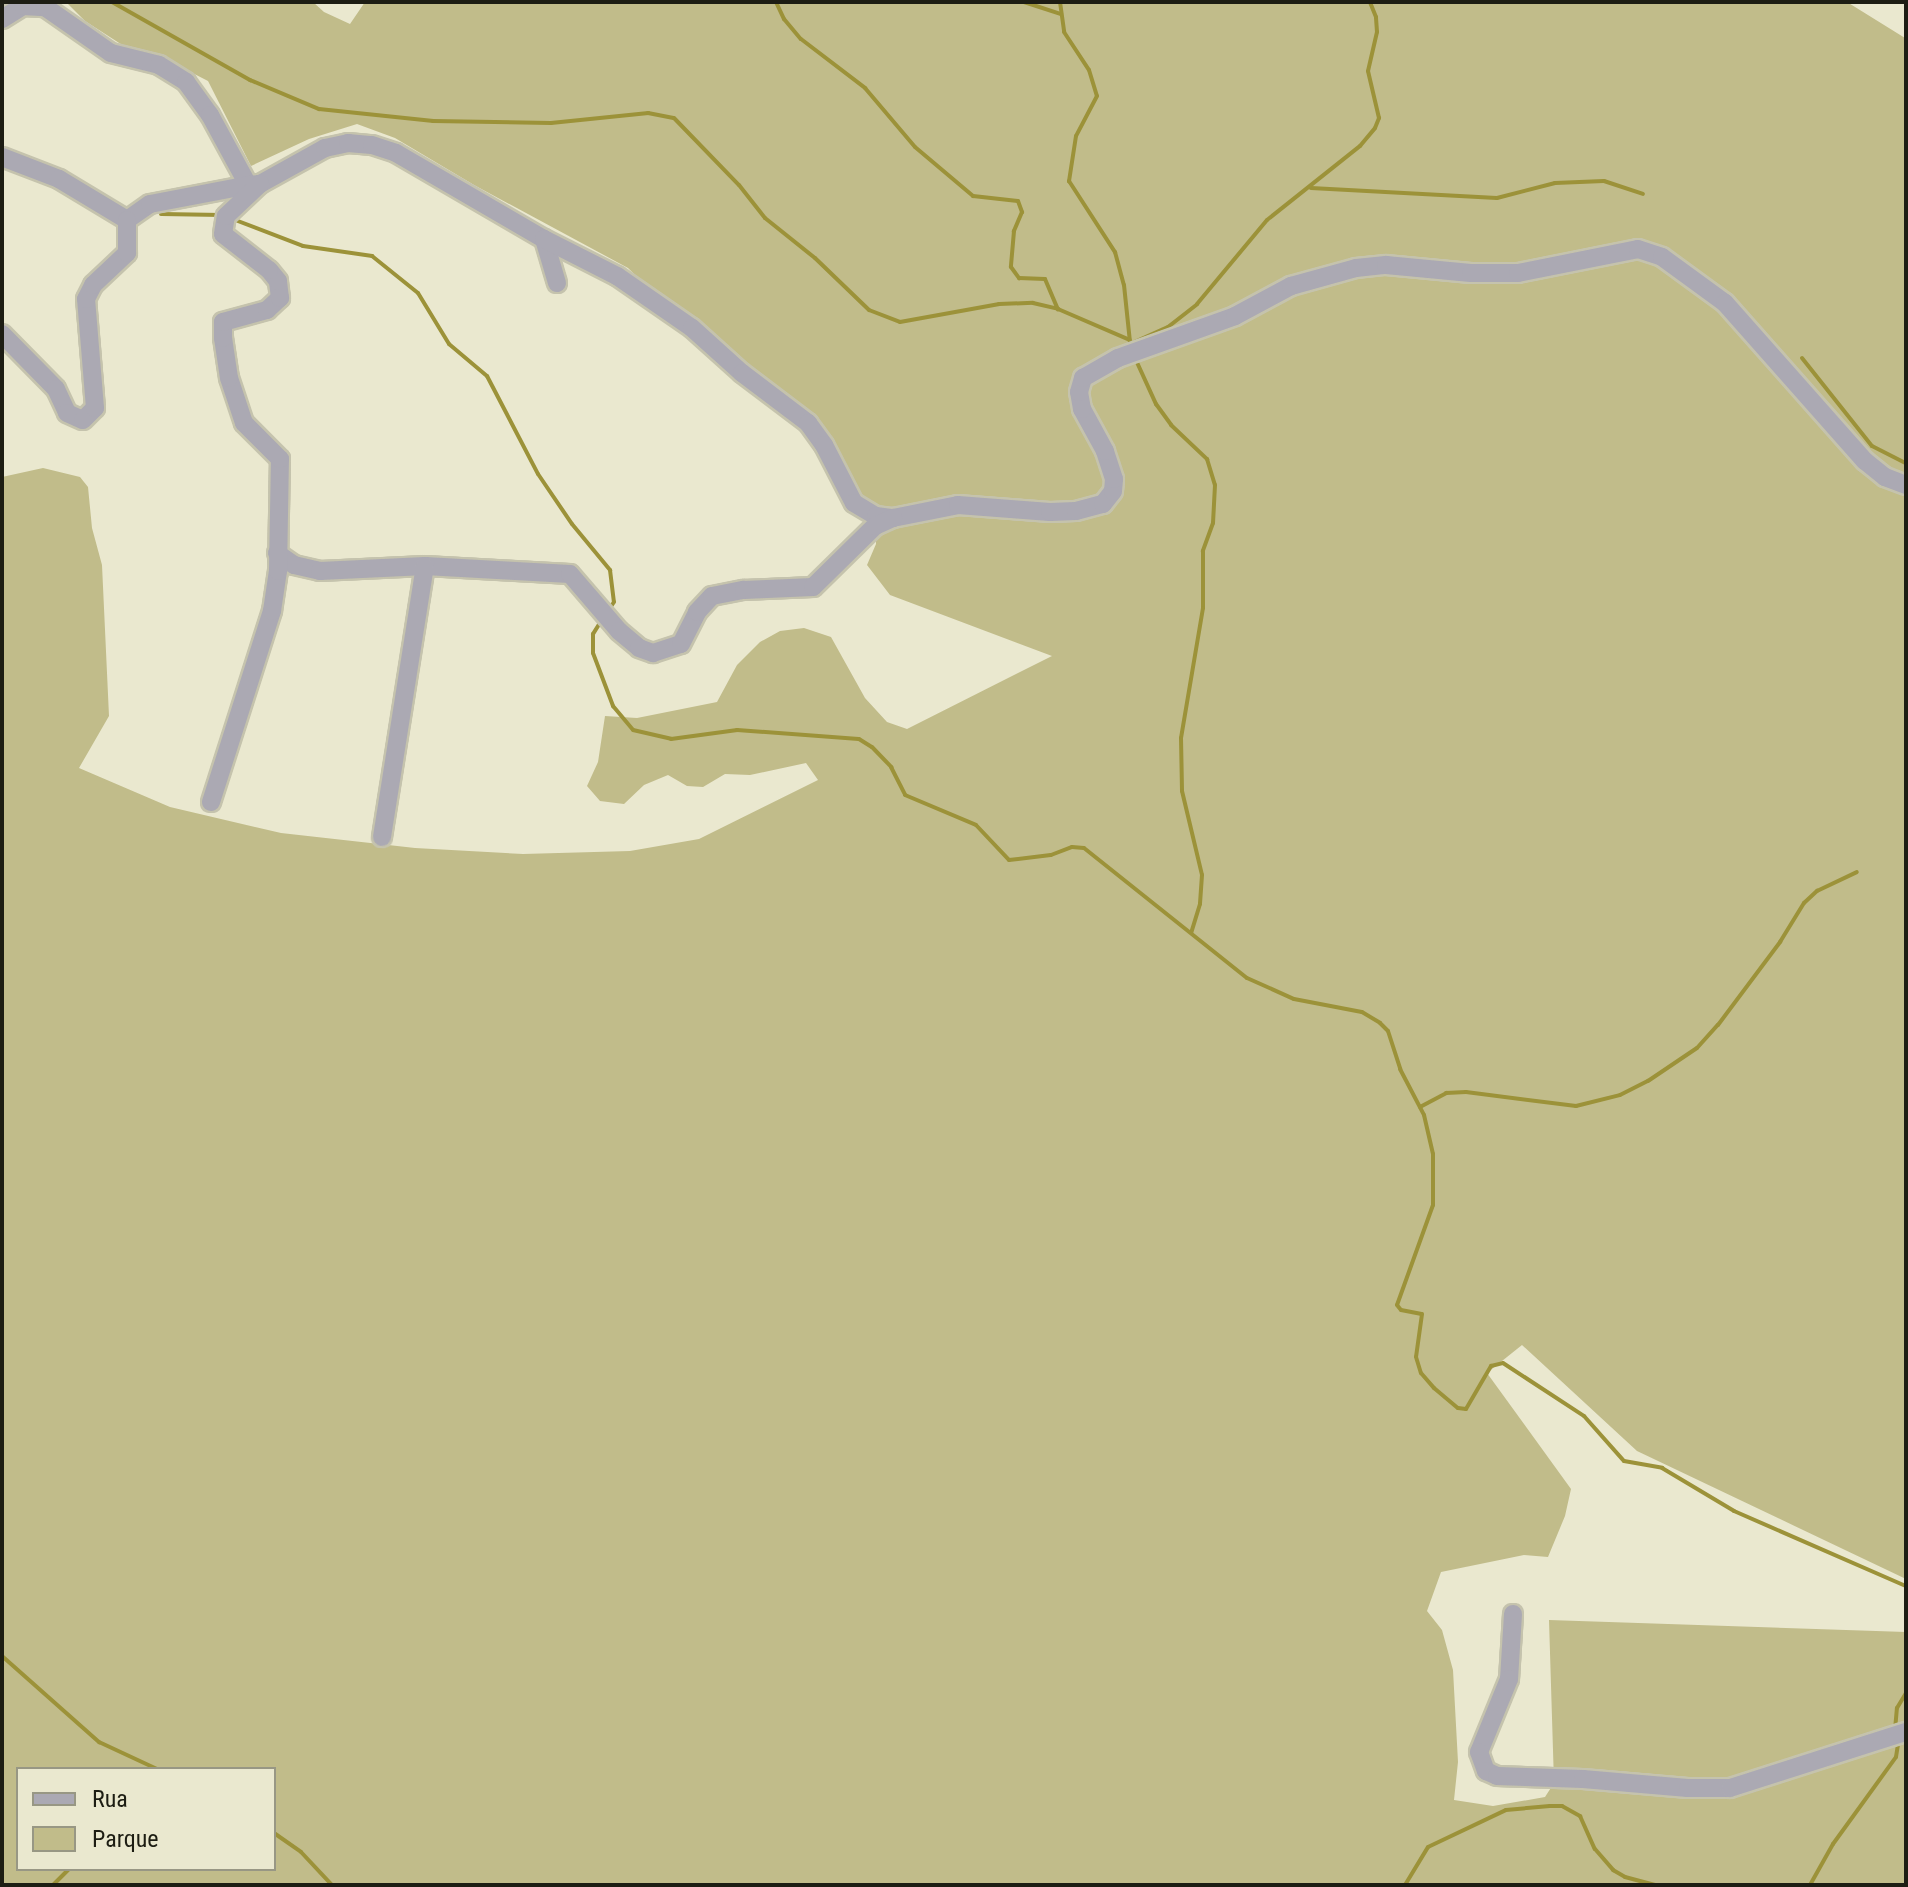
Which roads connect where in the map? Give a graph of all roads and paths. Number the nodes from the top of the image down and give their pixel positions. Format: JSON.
{"nodes":[{"id":1,"x":47,"y":4,"type":"edge"},
{"id":2,"x":2,"y":19,"type":"edge"},
{"id":3,"x":2,"y":157,"type":"edge"},
{"id":4,"x":255,"y":184,"type":"junction"},
{"id":5,"x":127,"y":220,"type":"junction"},
{"id":6,"x":544,"y":239,"type":"junction"},
{"id":7,"x":557,"y":283,"type":"dead end"},
{"id":8,"x":2,"y":334,"type":"edge"},
{"id":9,"x":1906,"y":485,"type":"edge"},
{"id":10,"x":893,"y":518,"type":"junction"},
{"id":11,"x":277,"y":553,"type":"junction"},
{"id":12,"x":425,"y":566,"type":"junction"},
{"id":13,"x":211,"y":802,"type":"dead end"},
{"id":14,"x":382,"y":837,"type":"dead end"},
{"id":15,"x":1513,"y":1614,"type":"dead end"},
{"id":16,"x":1906,"y":1732,"type":"edge"}],
"edges":[{"from":1,"to":2,"type":"street"},
{"from":1,"to":4,"type":"street"},
{"from":3,"to":5,"type":"street"},
{"from":4,"to":5,"type":"street"},
{"from":4,"to":6,"type":"street"},
{"from":4,"to":11,"type":"street"},
{"from":5,"to":8,"type":"street"},
{"from":6,"to":7,"type":"street"},
{"from":6,"to":10,"type":"street"},
{"from":9,"to":10,"type":"street"},
{"from":10,"to":12,"type":"street"},
{"from":11,"to":12,"type":"street"},
{"from":11,"to":13,"type":"street"},
{"from":12,"to":14,"type":"street"},
{"from":15,"to":16,"type":"street"}]}
